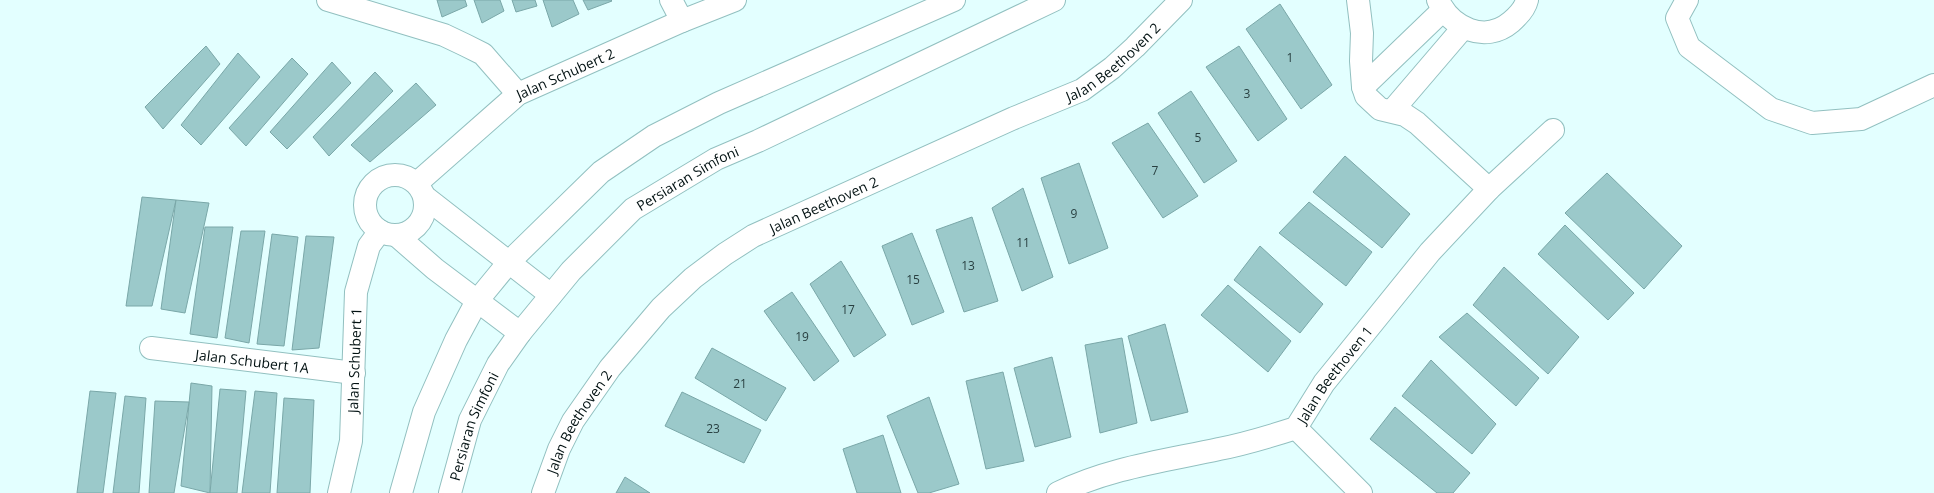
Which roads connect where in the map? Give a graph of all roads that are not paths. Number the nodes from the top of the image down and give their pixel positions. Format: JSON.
{"nodes":[{"id":1,"x":328,"y":0,"type":"edge"},
{"id":2,"x":671,"y":0,"type":"edge"},
{"id":3,"x":735,"y":0,"type":"edge"},
{"id":4,"x":954,"y":0,"type":"edge"},
{"id":5,"x":1054,"y":0,"type":"edge"},
{"id":6,"x":1181,"y":0,"type":"edge"},
{"id":7,"x":1358,"y":0,"type":"edge"},
{"id":8,"x":1529,"y":0,"type":"edge"},
{"id":9,"x":1687,"y":0,"type":"edge"},
{"id":10,"x":1440,"y":5,"type":"edge"},
{"id":11,"x":682,"y":21,"type":"junction"},
{"id":12,"x":1463,"y":28,"type":"junction"},
{"id":13,"x":1934,"y":85,"type":"edge"},
{"id":14,"x":1365,"y":91,"type":"junction"},
{"id":15,"x":518,"y":94,"type":"junction"},
{"id":16,"x":1392,"y":111,"type":"junction"},
{"id":17,"x":1553,"y":130,"type":"dead end"},
{"id":18,"x":1488,"y":189,"type":"junction"},
{"id":19,"x":421,"y":190,"type":"junction"},
{"id":20,"x":388,"y":233,"type":"junction"},
{"id":21,"x":509,"y":262,"type":"junction"},
{"id":22,"x":551,"y":295,"type":"junction"},
{"id":23,"x":477,"y":301,"type":"junction"},
{"id":24,"x":520,"y":333,"type":"junction"},
{"id":25,"x":151,"y":348,"type":"dead end"},
{"id":26,"x":354,"y":373,"type":"junction"},
{"id":27,"x":1296,"y":428,"type":"junction"},
{"id":28,"x":339,"y":493,"type":"edge"},
{"id":29,"x":401,"y":493,"type":"edge"},
{"id":30,"x":450,"y":493,"type":"edge"},
{"id":31,"x":543,"y":493,"type":"edge"},
{"id":32,"x":1058,"y":493,"type":"edge"},
{"id":33,"x":1361,"y":493,"type":"edge"}],
"edges":[{"from":1,"to":15,"type":"street"},
{"from":2,"to":11,"type":"street"},
{"from":3,"to":11,"type":"street","name":"Jalan Schubert 2"},
{"from":4,"to":21,"type":"street"},
{"from":5,"to":22,"type":"street","name":"Persiaran Simfoni"},
{"from":6,"to":31,"type":"street","name":"Jalan Beethoven 2"},
{"from":7,"to":14,"type":"street"},
{"from":8,"to":12,"type":"street"},
{"from":9,"to":13,"type":"street"},
{"from":10,"to":12,"type":"street"},
{"from":10,"to":14,"type":"street"},
{"from":11,"to":15,"type":"street","name":"Jalan Schubert 2"},
{"from":12,"to":16,"type":"street"},
{"from":14,"to":16,"type":"street"},
{"from":15,"to":19,"type":"street","name":"Jalan Schubert 2"},
{"from":16,"to":18,"type":"street"},
{"from":17,"to":18,"type":"street","name":"Jalan Beethoven 1"},
{"from":18,"to":27,"type":"street","name":"Jalan Beethoven 1"},
{"from":19,"to":20,"type":"street"},
{"from":19,"to":20,"type":"street"},
{"from":19,"to":21,"type":"street"},
{"from":20,"to":23,"type":"street"},
{"from":20,"to":26,"type":"street","name":"Jalan Schubert 1"},
{"from":21,"to":22,"type":"street"},
{"from":21,"to":23,"type":"street"},
{"from":22,"to":24,"type":"street","name":"Persiaran Simfoni"},
{"from":23,"to":24,"type":"street"},
{"from":23,"to":29,"type":"street"},
{"from":24,"to":30,"type":"street","name":"Persiaran Simfoni"},
{"from":25,"to":26,"type":"street","name":"Jalan Schubert 1A"},
{"from":26,"to":28,"type":"street","name":"Jalan Schubert 1"},
{"from":27,"to":32,"type":"street","name":"Jalan Beethoven 1"},
{"from":27,"to":33,"type":"street"}]}
